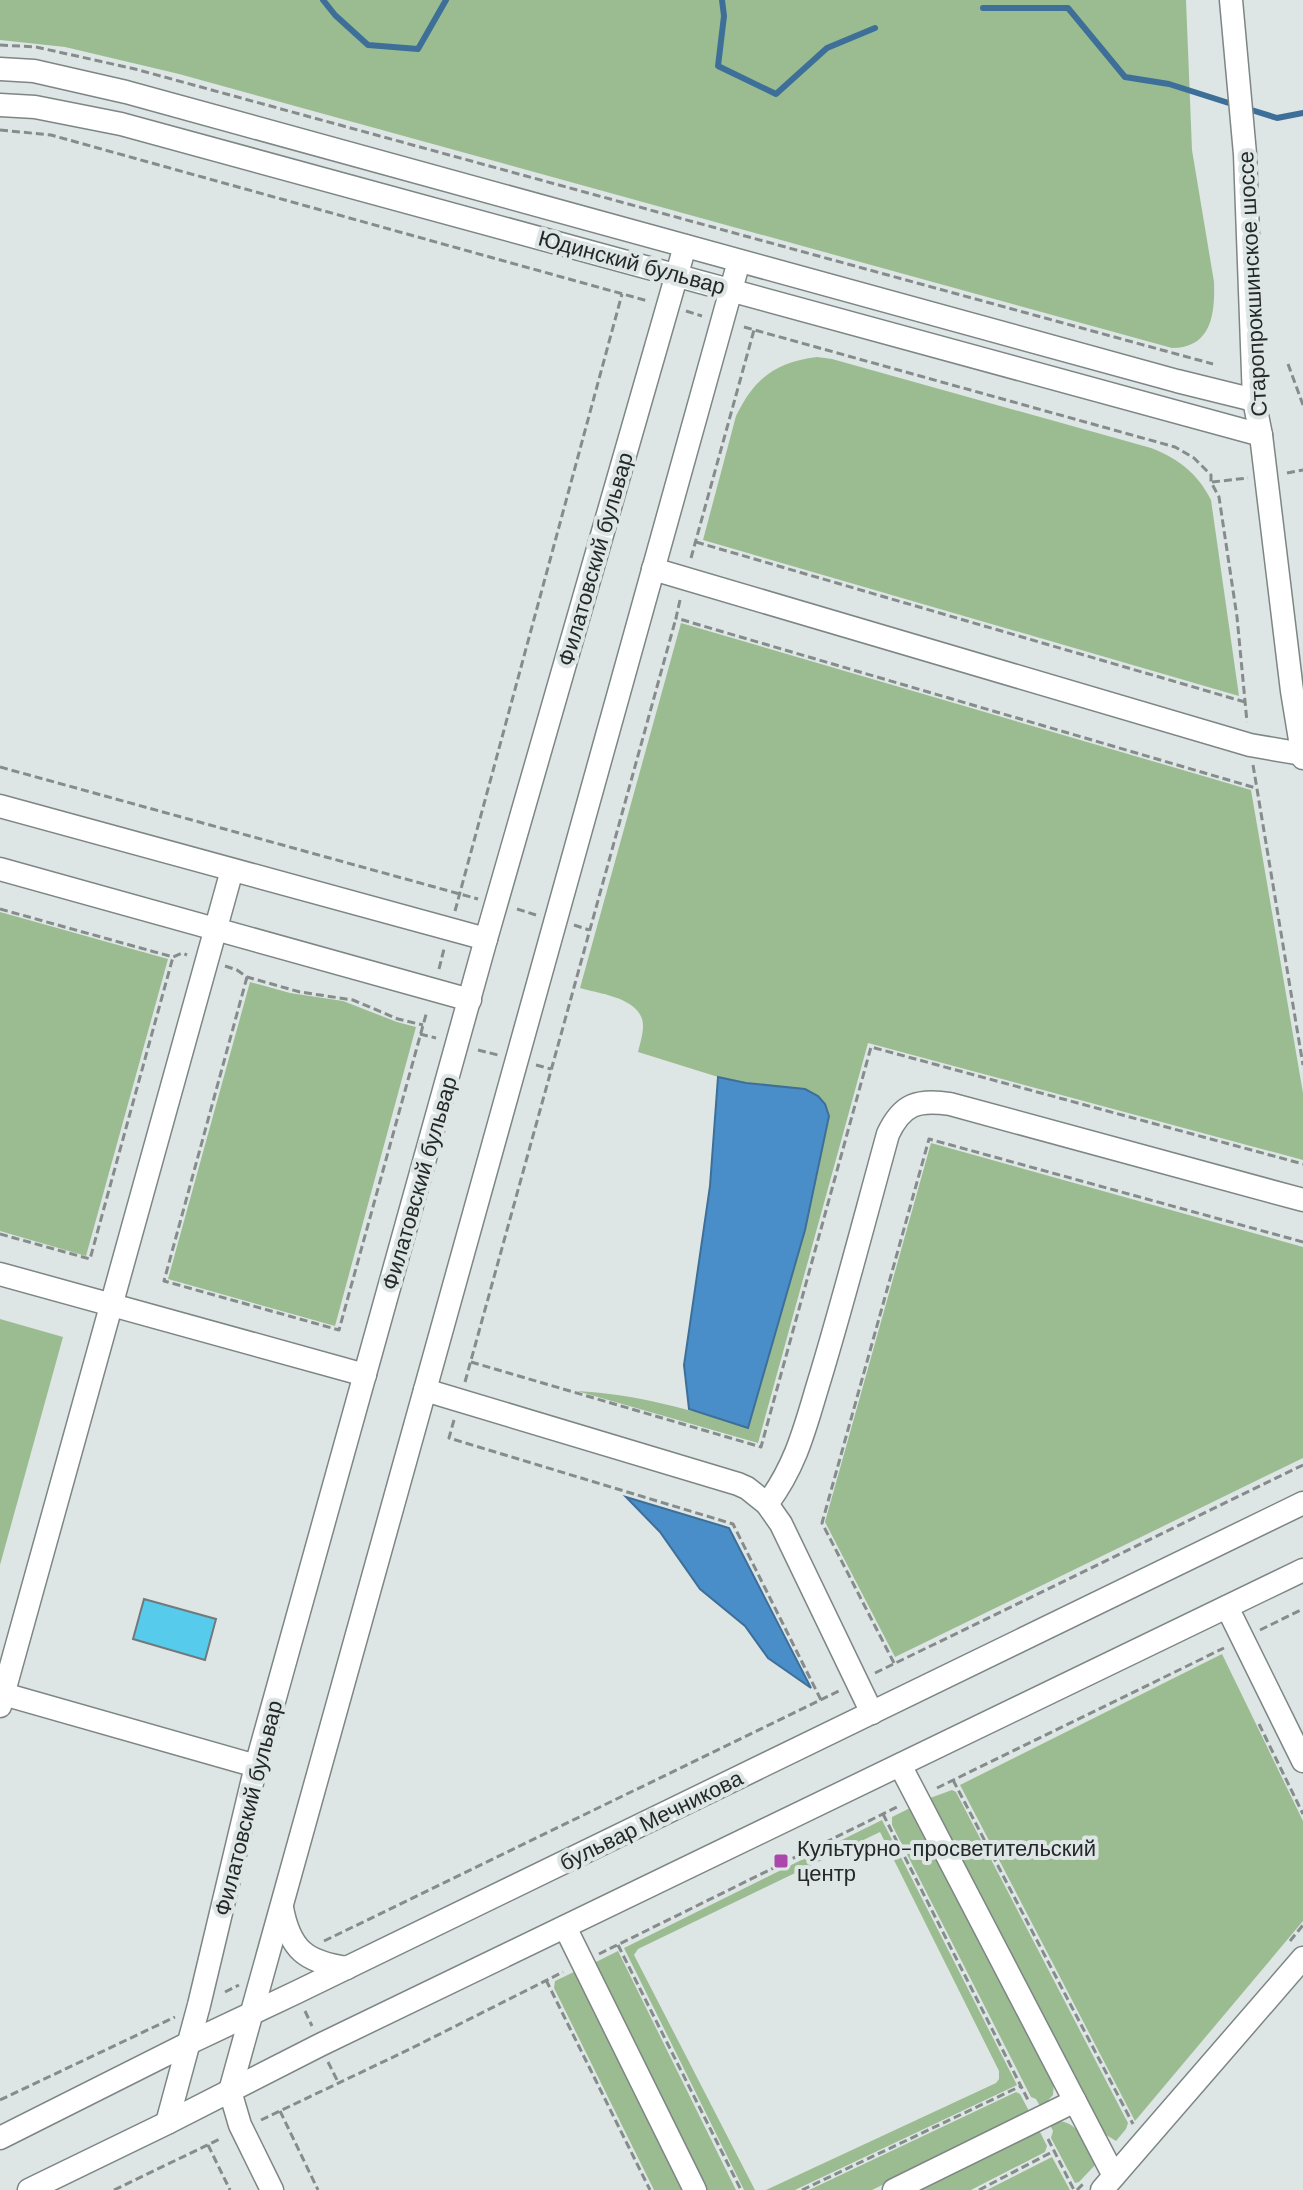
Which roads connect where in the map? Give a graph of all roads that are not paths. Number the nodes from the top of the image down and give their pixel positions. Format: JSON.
{"nodes":[{"id":1,"x":1231,"y":0,"type":"edge"},
{"id":2,"x":0,"y":69,"type":"edge"},
{"id":3,"x":0,"y":105,"type":"edge"},
{"id":4,"x":685,"y":246,"type":"junction"},
{"id":5,"x":739,"y":261,"type":"junction"},
{"id":6,"x":677,"y":275,"type":"junction"},
{"id":7,"x":731,"y":289,"type":"junction"},
{"id":8,"x":1254,"y":400,"type":"junction"},
{"id":9,"x":1261,"y":435,"type":"junction"},
{"id":10,"x":653,"y":569,"type":"junction"},
{"id":11,"x":1303,"y":756,"type":"edge"},
{"id":12,"x":0,"y":806,"type":"edge"},
{"id":13,"x":0,"y":869,"type":"edge"},
{"id":14,"x":232,"y":870,"type":"junction"},
{"id":15,"x":215,"y":929,"type":"junction"},
{"id":16,"x":486,"y":939,"type":"junction"},
{"id":17,"x":470,"y":1000,"type":"junction"},
{"id":18,"x":1303,"y":1200,"type":"edge"},
{"id":19,"x":0,"y":1274,"type":"edge"},
{"id":20,"x":111,"y":1305,"type":"junction"},
{"id":21,"x":365,"y":1375,"type":"junction"},
{"id":22,"x":425,"y":1390,"type":"junction"},
{"id":23,"x":1303,"y":1503,"type":"edge"},
{"id":24,"x":767,"y":1504,"type":"junction"},
{"id":25,"x":1303,"y":1570,"type":"edge"},
{"id":26,"x":1227,"y":1607,"type":"junction"},
{"id":27,"x":1,"y":1698,"type":"edge"},
{"id":28,"x":872,"y":1713,"type":"junction"},
{"id":29,"x":1303,"y":1761,"type":"edge"},
{"id":30,"x":900,"y":1765,"type":"junction"},
{"id":31,"x":256,"y":1766,"type":"junction"},
{"id":32,"x":281,"y":1906,"type":"junction"},
{"id":33,"x":565,"y":1927,"type":"junction"},
{"id":34,"x":1303,"y":1958,"type":"edge"},
{"id":35,"x":347,"y":1968,"type":"junction"},
{"id":36,"x":251,"y":2013,"type":"junction"},
{"id":37,"x":189,"y":2043,"type":"junction"},
{"id":38,"x":230,"y":2091,"type":"junction"},
{"id":39,"x":1075,"y":2101,"type":"junction"},
{"id":40,"x":167,"y":2123,"type":"junction"},
{"id":41,"x":0,"y":2138,"type":"edge"},
{"id":42,"x":1108,"y":2183,"type":"edge"},
{"id":43,"x":29,"y":2190,"type":"edge"},
{"id":44,"x":272,"y":2190,"type":"edge"},
{"id":45,"x":695,"y":2190,"type":"edge"},
{"id":46,"x":894,"y":2190,"type":"edge"}],
"edges":[{"from":1,"to":8,"type":"street","name":"Старопрокшинское шоссе"},
{"from":2,"to":4,"type":"street","name":"Юдинский бульвар"},
{"from":3,"to":6,"type":"street","name":"Юдинский бульвар"},
{"from":4,"to":5,"type":"street","name":"Юдинский бульвар"},
{"from":4,"to":6,"type":"street","name":"Филатовский бульвар"},
{"from":5,"to":7,"type":"street"},
{"from":5,"to":8,"type":"street","name":"Юдинский бульвар"},
{"from":6,"to":7,"type":"street","name":"Юдинский бульвар"},
{"from":6,"to":16,"type":"street","name":"Филатовский бульвар"},
{"from":7,"to":9,"type":"street","name":"Юдинский бульвар"},
{"from":7,"to":10,"type":"street"},
{"from":8,"to":9,"type":"street","name":"Старопрокшинское шоссе"},
{"from":9,"to":11,"type":"street","name":"Старопрокшинское шоссе"},
{"from":10,"to":11,"type":"street"},
{"from":10,"to":22,"type":"street"},
{"from":12,"to":14,"type":"street"},
{"from":13,"to":15,"type":"street"},
{"from":14,"to":15,"type":"street"},
{"from":14,"to":16,"type":"street"},
{"from":15,"to":17,"type":"street"},
{"from":15,"to":20,"type":"street"},
{"from":16,"to":17,"type":"street","name":"Филатовский бульвар"},
{"from":17,"to":21,"type":"street","name":"Филатовский бульвар"},
{"from":18,"to":24,"type":"street"},
{"from":19,"to":20,"type":"street"},
{"from":20,"to":21,"type":"street"},
{"from":20,"to":27,"type":"street"},
{"from":21,"to":31,"type":"street","name":"Филатовский бульвар"},
{"from":22,"to":24,"type":"street"},
{"from":22,"to":32,"type":"street"},
{"from":23,"to":28,"type":"street","name":"бульвар Мечникова"},
{"from":24,"to":28,"type":"street"},
{"from":25,"to":26,"type":"street"},
{"from":26,"to":29,"type":"street"},
{"from":26,"to":30,"type":"street"},
{"from":27,"to":31,"type":"street"},
{"from":28,"to":35,"type":"street","name":"бульвар Мечникова"},
{"from":30,"to":33,"type":"street"},
{"from":30,"to":39,"type":"street"},
{"from":31,"to":37,"type":"street","name":"Филатовский бульвар"},
{"from":32,"to":35,"type":"street"},
{"from":32,"to":36,"type":"street"},
{"from":33,"to":38,"type":"street"},
{"from":33,"to":45,"type":"street"},
{"from":34,"to":42,"type":"street"},
{"from":35,"to":36,"type":"street","name":"бульвар Мечникова"},
{"from":36,"to":37,"type":"street","name":"бульвар Мечникова"},
{"from":36,"to":38,"type":"street"},
{"from":37,"to":40,"type":"street","name":"Филатовский бульвар"},
{"from":37,"to":41,"type":"street","name":"бульвар Мечникова"},
{"from":38,"to":40,"type":"street"},
{"from":38,"to":44,"type":"street"},
{"from":39,"to":42,"type":"street"},
{"from":39,"to":46,"type":"street"},
{"from":40,"to":43,"type":"street"}]}
